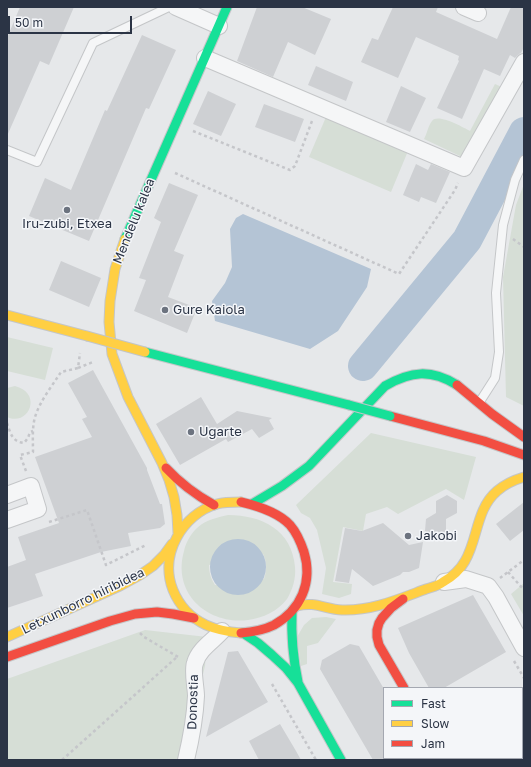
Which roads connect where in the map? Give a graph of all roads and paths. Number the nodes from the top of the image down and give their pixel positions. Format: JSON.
{"nodes":[{"id":1,"x":169,"y":7,"type":"edge"},
{"id":2,"x":176,"y":7,"type":"edge"},
{"id":3,"x":227,"y":7,"type":"edge"},
{"id":4,"x":219,"y":26,"type":"junction"},
{"id":5,"x":205,"y":58,"type":"junction"},
{"id":6,"x":524,"y":62,"type":"edge"},
{"id":7,"x":318,"y":106,"type":"junction"},
{"id":8,"x":192,"y":131,"type":"dead end"},
{"id":9,"x":7,"y":150,"type":"edge"},
{"id":10,"x":524,"y":160,"type":"edge"},
{"id":11,"x":464,"y":168,"type":"junction"},
{"id":12,"x":173,"y":172,"type":"dead end"},
{"id":13,"x":7,"y":315,"type":"edge"},
{"id":14,"x":80,"y":352,"type":"dead end"},
{"id":15,"x":93,"y":362,"type":"dead end"},
{"id":16,"x":78,"y":368,"type":"junction"},
{"id":17,"x":479,"y":404,"type":"junction"},
{"id":18,"x":7,"y":423,"type":"edge"},
{"id":19,"x":33,"y":430,"type":"junction"},
{"id":20,"x":524,"y":437,"type":"edge"},
{"id":21,"x":524,"y":455,"type":"edge"},
{"id":22,"x":162,"y":464,"type":"junction"},
{"id":23,"x":524,"y":477,"type":"edge"},
{"id":24,"x":31,"y":486,"type":"junction"},
{"id":25,"x":7,"y":495,"type":"edge"},
{"id":26,"x":252,"y":504,"type":"junction"},
{"id":27,"x":214,"y":505,"type":"junction"},
{"id":28,"x":66,"y":517,"type":"dead end"},
{"id":29,"x":7,"y":520,"type":"edge"},
{"id":30,"x":178,"y":533,"type":"junction"},
{"id":31,"x":148,"y":543,"type":"dead end"},
{"id":32,"x":173,"y":543,"type":"junction"},
{"id":33,"x":508,"y":572,"type":"dead end"},
{"id":34,"x":444,"y":582,"type":"junction"},
{"id":35,"x":524,"y":590,"type":"edge"},
{"id":36,"x":404,"y":599,"type":"junction"},
{"id":37,"x":294,"y":609,"type":"junction"},
{"id":38,"x":194,"y":618,"type":"junction"},
{"id":39,"x":222,"y":631,"type":"junction"},
{"id":40,"x":243,"y":633,"type":"junction"},
{"id":41,"x":7,"y":637,"type":"edge"},
{"id":42,"x":148,"y":639,"type":"dead end"},
{"id":43,"x":518,"y":653,"type":"edge"},
{"id":44,"x":7,"y":657,"type":"edge"},
{"id":45,"x":177,"y":657,"type":"junction"},
{"id":46,"x":194,"y":663,"type":"junction"},
{"id":47,"x":524,"y":678,"type":"edge"},
{"id":48,"x":271,"y":682,"type":"dead end"},
{"id":49,"x":298,"y":683,"type":"junction"},
{"id":50,"x":403,"y":687,"type":"edge"},
{"id":51,"x":62,"y":760,"type":"edge"},
{"id":52,"x":186,"y":760,"type":"edge"},
{"id":53,"x":316,"y":760,"type":"edge"},
{"id":54,"x":342,"y":760,"type":"edge"}],
"edges":[{"from":1,"to":9,"type":"lane"},
{"from":2,"to":4,"type":"street"},
{"from":3,"to":4,"type":"main road","name":"Mendelu kalea"},
{"from":4,"to":5,"type":"main road","name":"Mendelu kalea"},
{"from":5,"to":7,"type":"street"},
{"from":5,"to":22,"type":"main road","name":"Mendelu kalea"},
{"from":6,"to":11,"type":"street"},
{"from":7,"to":8,"type":"path"},
{"from":7,"to":11,"type":"street"},
{"from":10,"to":17,"type":"lane"},
{"from":11,"to":12,"type":"path"},
{"from":13,"to":21,"type":"main road","bridge":true},
{"from":14,"to":16,"type":"path"},
{"from":15,"to":16,"type":"path"},
{"from":16,"to":19,"type":"path"},
{"from":17,"to":20,"type":"main road"},
{"from":17,"to":26,"type":"main road"},
{"from":18,"to":19,"type":"path"},
{"from":19,"to":24,"type":"path"},
{"from":22,"to":27,"type":"main road","name":"Mendelu kalea"},
{"from":22,"to":30,"type":"main road","name":"Mendelu kalea"},
{"from":23,"to":34,"type":"main road"},
{"from":24,"to":25,"type":"street"},
{"from":24,"to":29,"type":"street"},
{"from":26,"to":27,"type":"main road"},
{"from":26,"to":37,"type":"main road"},
{"from":27,"to":30,"type":"main road"},
{"from":28,"to":31,"type":"path"},
{"from":30,"to":32,"type":"main road"},
{"from":32,"to":38,"type":"main road"},
{"from":32,"to":41,"type":"main road","name":"Letxunborro hiribidea"},
{"from":33,"to":35,"type":"path"},
{"from":34,"to":36,"type":"main road"},
{"from":34,"to":43,"type":"street"},
{"from":36,"to":37,"type":"main road"},
{"from":36,"to":50,"type":"main road"},
{"from":37,"to":40,"type":"main road"},
{"from":37,"to":49,"type":"main road"},
{"from":38,"to":39,"type":"main road"},
{"from":38,"to":44,"type":"main road","name":"Letxunborro hiribidea"},
{"from":39,"to":40,"type":"main road"},
{"from":39,"to":46,"type":"street","name":"Donostia"},
{"from":40,"to":49,"type":"main road"},
{"from":42,"to":45,"type":"path"},
{"from":43,"to":47,"type":"path"},
{"from":45,"to":46,"type":"path"},
{"from":45,"to":51,"type":"path"},
{"from":46,"to":52,"type":"street","name":"Donostia"},
{"from":48,"to":53,"type":"path"},
{"from":49,"to":54,"type":"main road"}]}
